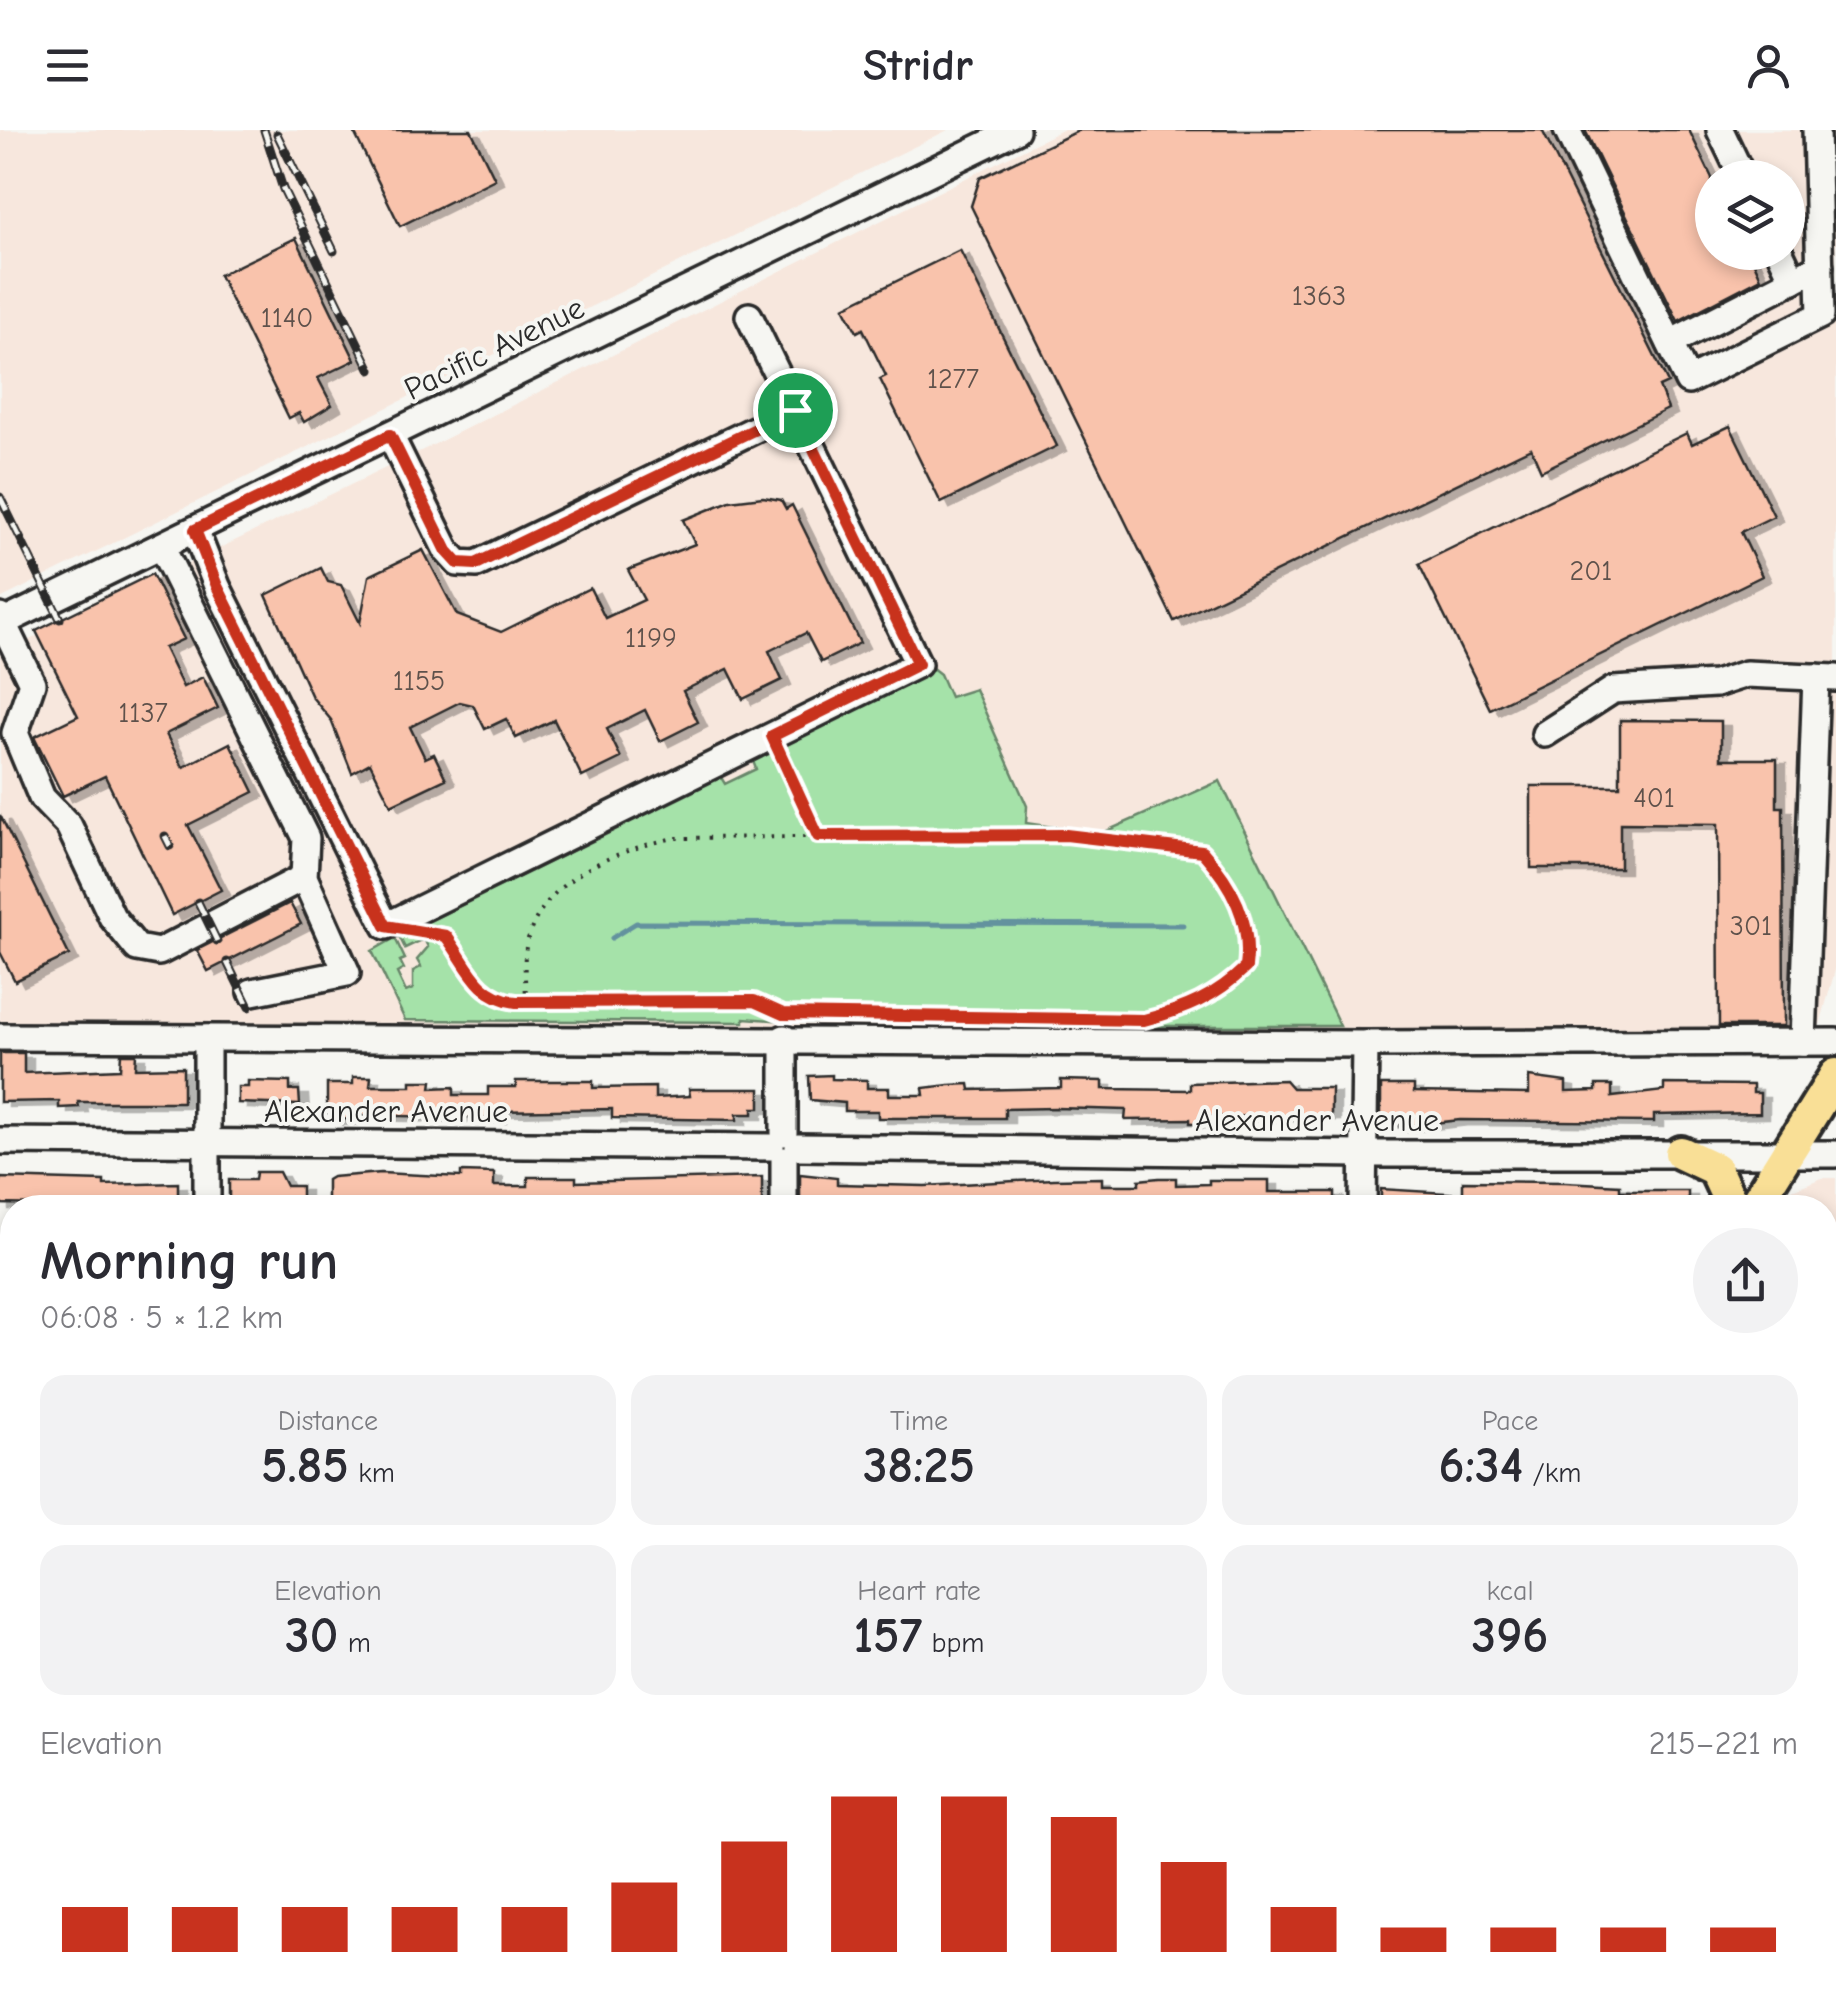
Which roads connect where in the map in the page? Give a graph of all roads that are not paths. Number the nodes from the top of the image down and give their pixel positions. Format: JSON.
{"nodes":[{"id":1,"x":1016,"y":130,"type":"edge"},
{"id":2,"x":1567,"y":130,"type":"edge"},
{"id":3,"x":1720,"y":130,"type":"edge"},
{"id":4,"x":1816,"y":130,"type":"edge"},
{"id":5,"x":978,"y":138,"type":"edge"},
{"id":6,"x":1734,"y":160,"type":"edge"},
{"id":7,"x":1820,"y":266,"type":"junction"},
{"id":8,"x":1788,"y":270,"type":"edge"},
{"id":9,"x":1793,"y":280,"type":"junction"},
{"id":10,"x":749,"y":316,"type":"dead end"},
{"id":11,"x":1670,"y":343,"type":"junction"},
{"id":12,"x":795,"y":410,"type":"junction"},
{"id":13,"x":390,"y":435,"type":"junction"},
{"id":14,"x":195,"y":530,"type":"junction"},
{"id":15,"x":161,"y":546,"type":"junction"},
{"id":16,"x":1,"y":621,"type":"edge"},
{"id":17,"x":1826,"y":678,"type":"edge"},
{"id":18,"x":1545,"y":734,"type":"dead end"},
{"id":19,"x":304,"y":877,"type":"junction"},
{"id":20,"x":252,"y":992,"type":"dead end"},
{"id":21,"x":784,"y":1026,"type":"junction"},
{"id":22,"x":0,"y":1037,"type":"edge"},
{"id":23,"x":208,"y":1038,"type":"junction"},
{"id":24,"x":1803,"y":1042,"type":"junction"},
{"id":25,"x":1836,"y":1042,"type":"edge"},
{"id":26,"x":1365,"y":1044,"type":"junction"},
{"id":27,"x":1836,"y":1075,"type":"edge"},
{"id":28,"x":0,"y":1141,"type":"edge"},
{"id":29,"x":205,"y":1142,"type":"junction"},
{"id":30,"x":784,"y":1147,"type":"junction"},
{"id":31,"x":1680,"y":1152,"type":"junction"},
{"id":32,"x":1363,"y":1154,"type":"junction"},
{"id":33,"x":1789,"y":1154,"type":"junction"},
{"id":34,"x":1836,"y":1154,"type":"edge"},
{"id":35,"x":207,"y":1195,"type":"edge"},
{"id":36,"x":784,"y":1195,"type":"edge"},
{"id":37,"x":1363,"y":1195,"type":"edge"},
{"id":38,"x":1727,"y":1195,"type":"edge"},
{"id":39,"x":1762,"y":1195,"type":"edge"}],
"edges":[{"from":1,"to":5,"type":"street","name":"Pacific Avenue"},
{"from":2,"to":11,"type":"street"},
{"from":3,"to":6,"type":"street"},
{"from":4,"to":7,"type":"street"},
{"from":5,"to":13,"type":"street","name":"Pacific Avenue"},
{"from":7,"to":9,"type":"street"},
{"from":7,"to":11,"type":"street"},
{"from":8,"to":9,"type":"street"},
{"from":9,"to":11,"type":"street"},
{"from":10,"to":12,"type":"street"},
{"from":12,"to":13,"type":"street"},
{"from":12,"to":14,"type":"street"},
{"from":13,"to":14,"type":"street","name":"Pacific Avenue"},
{"from":14,"to":15,"type":"street","name":"Pacific Avenue"},
{"from":15,"to":16,"type":"street","name":"Pacific Avenue"},
{"from":15,"to":19,"type":"street"},
{"from":16,"to":19,"type":"street"},
{"from":17,"to":18,"type":"street"},
{"from":17,"to":24,"type":"street"},
{"from":19,"to":20,"type":"street"},
{"from":21,"to":23,"type":"street"},
{"from":21,"to":26,"type":"street"},
{"from":21,"to":30,"type":"street"},
{"from":22,"to":23,"type":"street"},
{"from":23,"to":29,"type":"street"},
{"from":24,"to":25,"type":"street"},
{"from":24,"to":26,"type":"street"},
{"from":26,"to":32,"type":"street"},
{"from":27,"to":33,"type":"main road"},
{"from":28,"to":29,"type":"street","name":"Alexander Avenue"},
{"from":29,"to":30,"type":"street","name":"Alexander Avenue"},
{"from":29,"to":35,"type":"street"},
{"from":30,"to":32,"type":"street","name":"Alexander Avenue"},
{"from":30,"to":36,"type":"street"},
{"from":31,"to":32,"type":"street","name":"Alexander Avenue"},
{"from":31,"to":33,"type":"street","name":"Alexander Avenue"},
{"from":31,"to":38,"type":"main road"},
{"from":32,"to":37,"type":"street"},
{"from":33,"to":34,"type":"street","name":"Alexander Avenue"},
{"from":33,"to":39,"type":"main road"}]}
